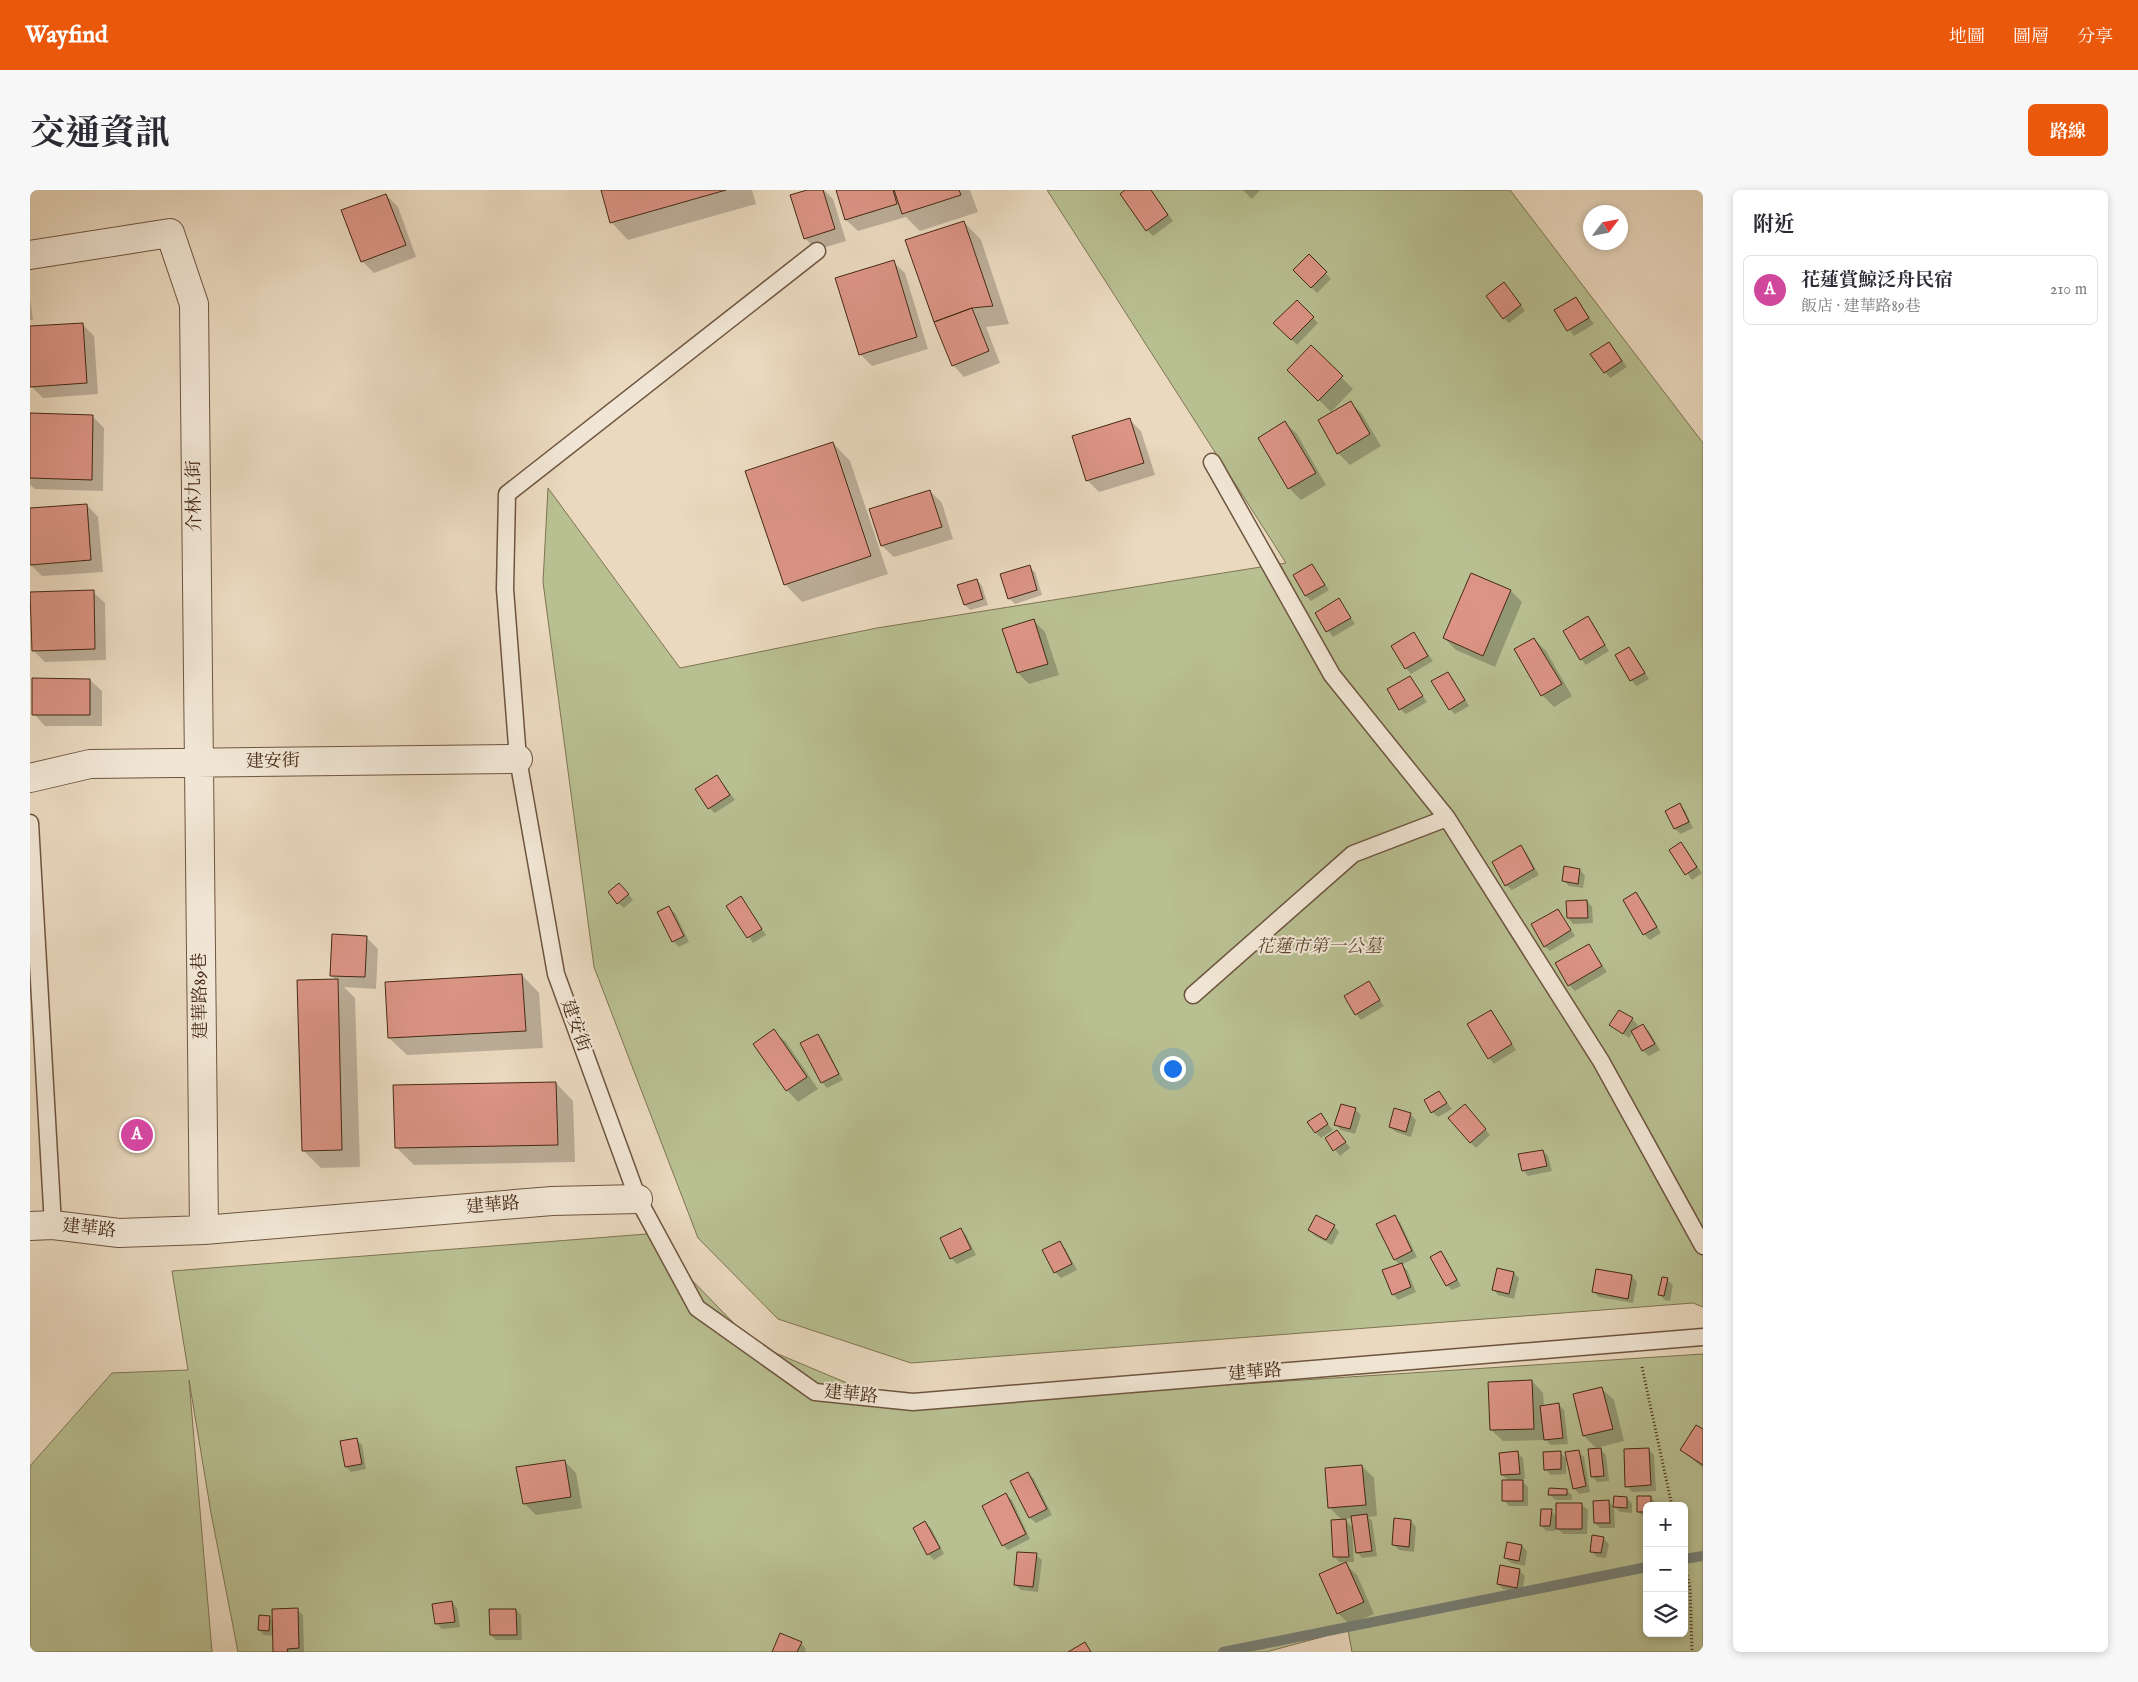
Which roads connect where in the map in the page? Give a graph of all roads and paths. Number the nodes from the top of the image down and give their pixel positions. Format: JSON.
{"nodes":[{"id":1,"x":818,"y":251,"type":"dead end"},
{"id":2,"x":30,"y":255,"type":"edge"},
{"id":3,"x":1212,"y":462,"type":"dead end"},
{"id":4,"x":518,"y":759,"type":"junction"},
{"id":5,"x":198,"y":763,"type":"junction"},
{"id":6,"x":30,"y":778,"type":"edge"},
{"id":7,"x":1447,"y":818,"type":"junction"},
{"id":8,"x":30,"y":823,"type":"edge"},
{"id":9,"x":1193,"y":995,"type":"dead end"},
{"id":10,"x":638,"y":1199,"type":"junction"},
{"id":11,"x":42,"y":1226,"type":"edge"},
{"id":12,"x":204,"y":1230,"type":"junction"},
{"id":13,"x":1703,"y":1246,"type":"edge"},
{"id":14,"x":1703,"y":1336,"type":"edge"},
{"id":15,"x":1637,"y":1341,"type":"junction"},
{"id":16,"x":1671,"y":1502,"type":"edge"},
{"id":17,"x":1688,"y":1579,"type":"edge"},
{"id":18,"x":1692,"y":1652,"type":"edge"}],
"edges":[{"from":1,"to":4,"type":"lane","name":"建安街"},
{"from":2,"to":5,"type":"street","name":"介林九街"},
{"from":3,"to":7,"type":"lane"},
{"from":4,"to":5,"type":"street","name":"建安街"},
{"from":4,"to":10,"type":"lane","name":"建安街"},
{"from":5,"to":6,"type":"street","name":"建安街"},
{"from":5,"to":12,"type":"street","name":"建華路89巷"},
{"from":7,"to":9,"type":"lane"},
{"from":7,"to":13,"type":"lane"},
{"from":8,"to":11,"type":"lane"},
{"from":10,"to":12,"type":"street","name":"建華路"},
{"from":10,"to":15,"type":"lane","name":"建華路"},
{"from":11,"to":12,"type":"street","name":"建華路"},
{"from":14,"to":15,"type":"lane","name":"建華路"},
{"from":15,"to":16,"type":"path"},
{"from":17,"to":18,"type":"path"}]}
